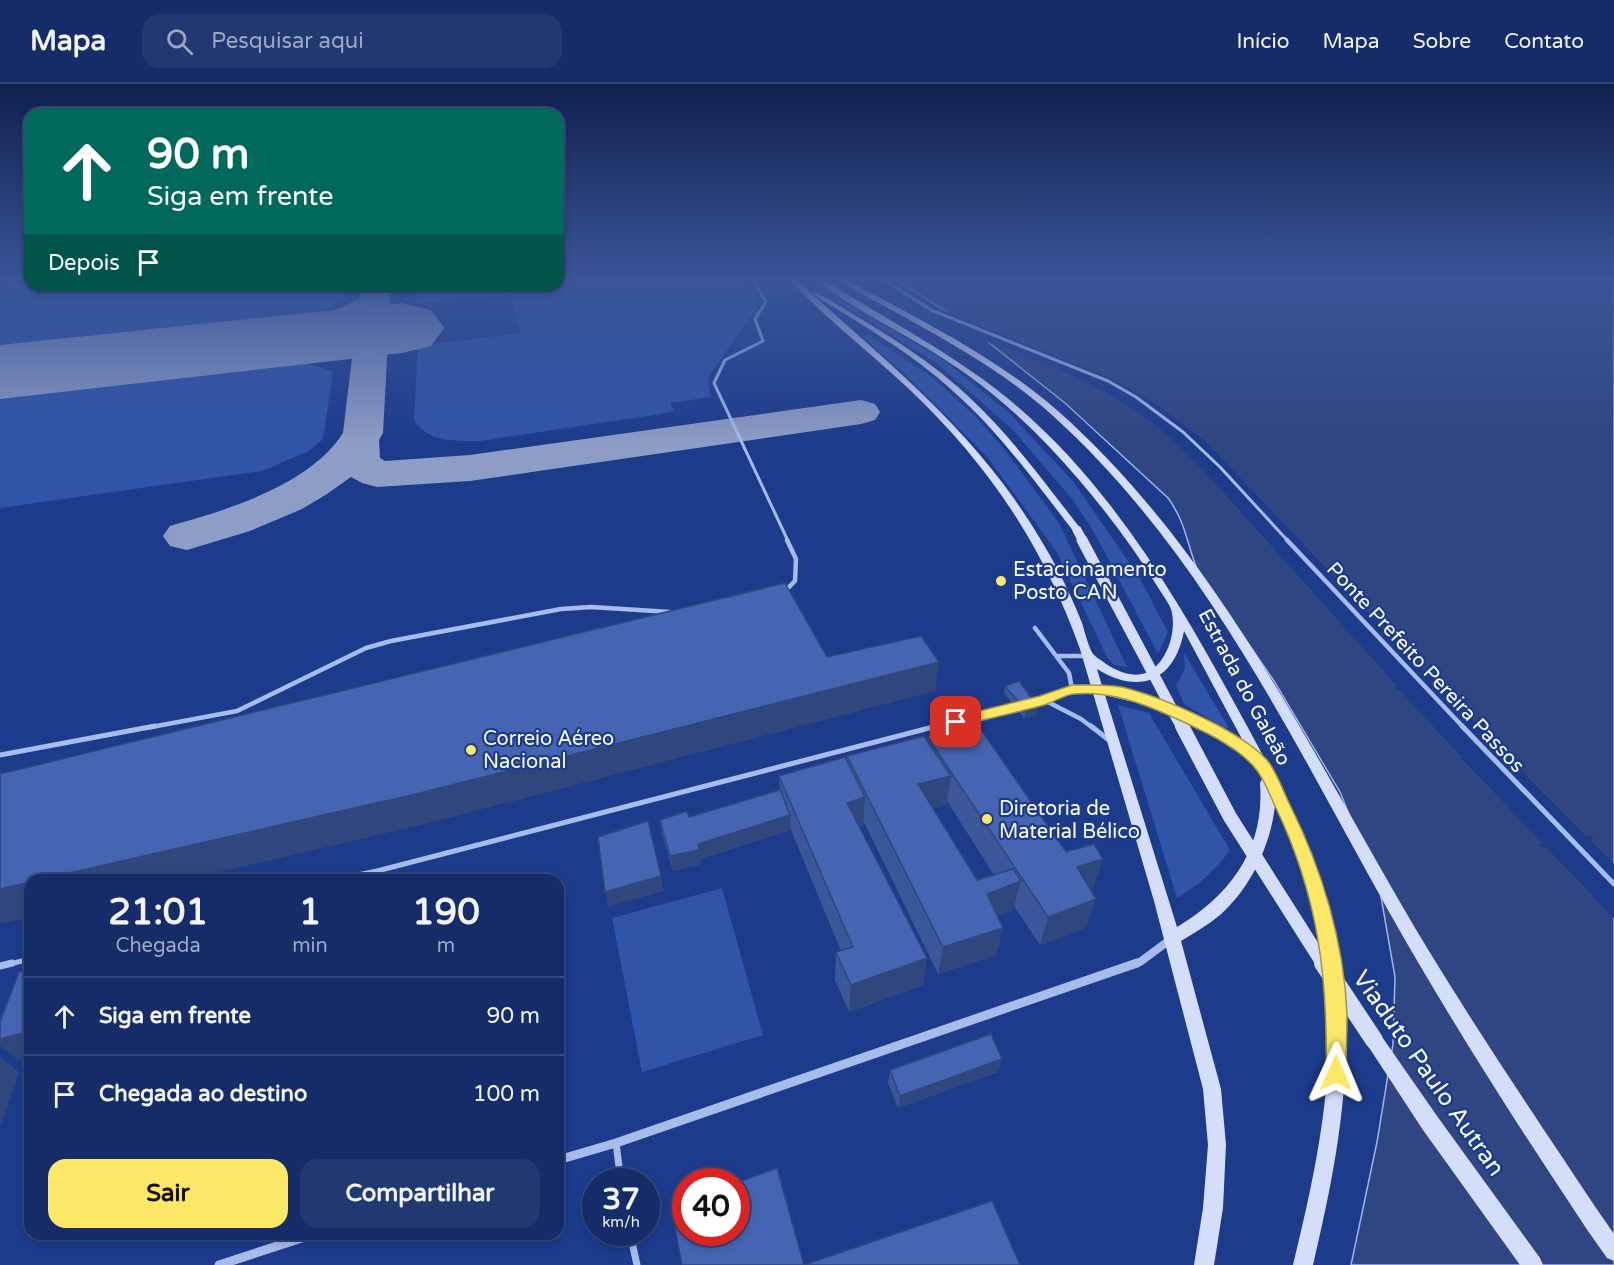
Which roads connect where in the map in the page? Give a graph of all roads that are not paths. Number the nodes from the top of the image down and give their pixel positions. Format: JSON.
{"nodes":[{"id":1,"x":760,"y":334,"type":"edge"},
{"id":2,"x":852,"y":334,"type":"edge"},
{"id":3,"x":879,"y":334,"type":"edge"},
{"id":4,"x":908,"y":334,"type":"edge"},
{"id":5,"x":935,"y":334,"type":"edge"},
{"id":6,"x":990,"y":334,"type":"edge"},
{"id":7,"x":776,"y":597,"type":"edge"},
{"id":8,"x":1177,"y":609,"type":"junction"},
{"id":9,"x":674,"y":612,"type":"edge"},
{"id":10,"x":1035,"y":628,"type":"dead end"},
{"id":11,"x":1057,"y":656,"type":"junction"},
{"id":12,"x":1089,"y":656,"type":"junction"},
{"id":13,"x":1072,"y":689,"type":"junction"},
{"id":14,"x":1097,"y":690,"type":"junction"},
{"id":15,"x":1044,"y":700,"type":"junction"},
{"id":16,"x":1113,"y":744,"type":"junction"},
{"id":17,"x":0,"y":755,"type":"edge"},
{"id":18,"x":1264,"y":768,"type":"junction"},
{"id":19,"x":377,"y":871,"type":"junction"},
{"id":20,"x":363,"y":874,"type":"edge"},
{"id":21,"x":377,"y":874,"type":"edge"},
{"id":22,"x":1614,"y":884,"type":"edge"},
{"id":23,"x":1172,"y":938,"type":"junction"},
{"id":24,"x":24,"y":960,"type":"edge"},
{"id":25,"x":0,"y":966,"type":"edge"},
{"id":26,"x":616,"y":1143,"type":"junction"},
{"id":27,"x":564,"y":1158,"type":"edge"},
{"id":28,"x":619,"y":1168,"type":"edge"},
{"id":29,"x":296,"y":1240,"type":"edge"},
{"id":30,"x":633,"y":1246,"type":"edge"},
{"id":31,"x":1614,"y":1251,"type":"edge"},
{"id":32,"x":219,"y":1265,"type":"edge"},
{"id":33,"x":637,"y":1265,"type":"edge"},
{"id":34,"x":1203,"y":1265,"type":"edge"},
{"id":35,"x":1304,"y":1265,"type":"edge"},
{"id":36,"x":1533,"y":1265,"type":"edge"}],
"edges":[{"from":1,"to":7,"type":"lane"},
{"from":2,"to":12,"type":"street"},
{"from":3,"to":36,"type":"street","name":"Viaduto Paulo Autran","bridge":true},
{"from":4,"to":8,"type":"street","name":"Estrada do Galeão"},
{"from":5,"to":31,"type":"street"},
{"from":6,"to":22,"type":"lane","name":"Ponte Prefeito Pereira Passos"},
{"from":8,"to":12,"type":"street"},
{"from":8,"to":18,"type":"street","name":"Estrada do Galeão"},
{"from":9,"to":17,"type":"lane"},
{"from":10,"to":11,"type":"lane"},
{"from":11,"to":12,"type":"lane"},
{"from":11,"to":13,"type":"lane"},
{"from":12,"to":14,"type":"street"},
{"from":13,"to":14,"type":"lane"},
{"from":13,"to":15,"type":"lane"},
{"from":14,"to":16,"type":"street"},
{"from":14,"to":18,"type":"street"},
{"from":15,"to":16,"type":"lane"},
{"from":15,"to":19,"type":"lane"},
{"from":16,"to":23,"type":"street"},
{"from":18,"to":23,"type":"street"},
{"from":18,"to":35,"type":"street","name":"Estrada do Galeão"},
{"from":19,"to":20,"type":"lane"},
{"from":19,"to":21,"type":"lane"},
{"from":23,"to":26,"type":"street"},
{"from":23,"to":34,"type":"street"},
{"from":24,"to":25,"type":"lane"},
{"from":26,"to":27,"type":"street"},
{"from":26,"to":28,"type":"lane"},
{"from":29,"to":32,"type":"street"},
{"from":30,"to":33,"type":"lane"}]}
